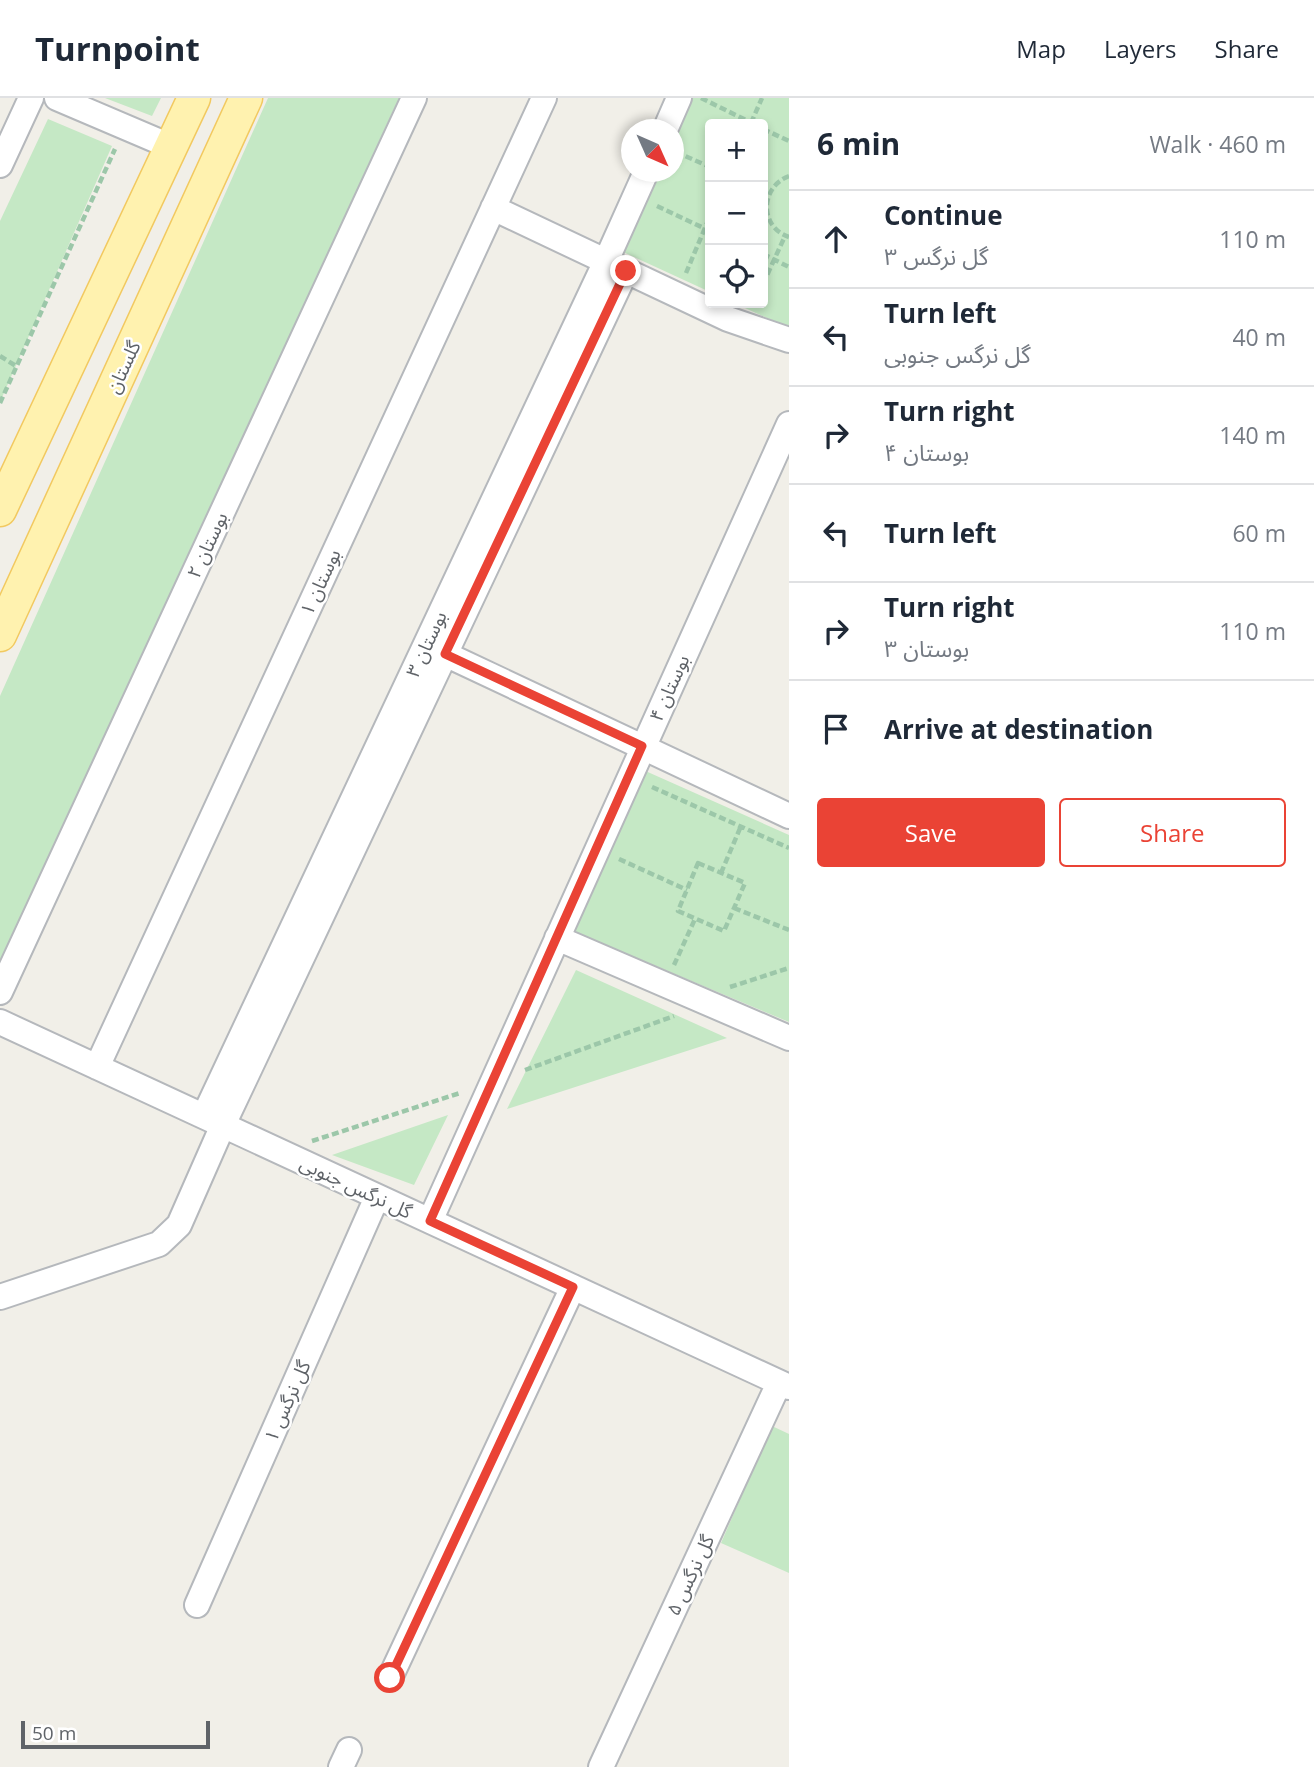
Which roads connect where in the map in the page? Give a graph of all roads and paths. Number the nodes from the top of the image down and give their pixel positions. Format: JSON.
{"nodes":[{"id":1,"x":31,"y":98,"type":"edge"},
{"id":2,"x":57,"y":98,"type":"edge"},
{"id":3,"x":194,"y":98,"type":"edge"},
{"id":4,"x":246,"y":98,"type":"edge"},
{"id":5,"x":414,"y":98,"type":"edge"},
{"id":6,"x":544,"y":98,"type":"edge"},
{"id":7,"x":679,"y":98,"type":"edge"},
{"id":8,"x":701,"y":98,"type":"edge"},
{"id":9,"x":762,"y":98,"type":"edge"},
{"id":10,"x":670,"y":119,"type":"edge"},
{"id":11,"x":742,"y":119,"type":"edge"},
{"id":12,"x":754,"y":119,"type":"edge"},
{"id":13,"x":125,"y":127,"type":"junction"},
{"id":14,"x":768,"y":131,"type":"edge"},
{"id":15,"x":789,"y":141,"type":"edge"},
{"id":16,"x":172,"y":148,"type":"junction"},
{"id":17,"x":684,"y":155,"type":"edge"},
{"id":18,"x":0,"y":165,"type":"edge"},
{"id":19,"x":705,"y":165,"type":"edge"},
{"id":20,"x":789,"y":176,"type":"edge"},
{"id":21,"x":643,"y":182,"type":"edge"},
{"id":22,"x":769,"y":193,"type":"joint"},
{"id":23,"x":655,"y":205,"type":"dead end"},
{"id":24,"x":493,"y":208,"type":"junction"},
{"id":25,"x":705,"y":229,"type":"edge"},
{"id":26,"x":705,"y":234,"type":"edge"},
{"id":27,"x":787,"y":237,"type":"edge"},
{"id":28,"x":768,"y":256,"type":"edge"},
{"id":29,"x":774,"y":259,"type":"junction"},
{"id":30,"x":616,"y":266,"type":"junction"},
{"id":31,"x":789,"y":267,"type":"edge"},
{"id":32,"x":768,"y":273,"type":"edge"},
{"id":33,"x":683,"y":279,"type":"dead end"},
{"id":34,"x":789,"y":340,"type":"edge"},
{"id":35,"x":0,"y":356,"type":"edge"},
{"id":36,"x":16,"y":366,"type":"junction"},
{"id":37,"x":0,"y":403,"type":"edge"},
{"id":38,"x":789,"y":424,"type":"edge"},
{"id":39,"x":0,"y":510,"type":"edge"},
{"id":40,"x":0,"y":635,"type":"edge"},
{"id":41,"x":445,"y":654,"type":"junction"},
{"id":42,"x":642,"y":746,"type":"junction"},
{"id":43,"x":642,"y":782,"type":"dead end"},
{"id":44,"x":753,"y":799,"type":"junction"},
{"id":45,"x":789,"y":816,"type":"edge"},
{"id":46,"x":741,"y":827,"type":"junction"},
{"id":47,"x":789,"y":848,"type":"edge"},
{"id":48,"x":608,"y":854,"type":"dead end"},
{"id":49,"x":721,"y":873,"type":"junction"},
{"id":50,"x":687,"y":890,"type":"junction"},
{"id":51,"x":734,"y":908,"type":"junction"},
{"id":52,"x":695,"y":918,"type":"junction"},
{"id":53,"x":789,"y":930,"type":"edge"},
{"id":54,"x":557,"y":938,"type":"junction"},
{"id":55,"x":662,"y":961,"type":"dead end"},
{"id":56,"x":674,"y":966,"type":"junction"},
{"id":57,"x":789,"y":968,"type":"edge"},
{"id":58,"x":685,"y":970,"type":"dead end"},
{"id":59,"x":0,"y":992,"type":"edge"},
{"id":60,"x":740,"y":993,"type":"dead end"},
{"id":61,"x":0,"y":1022,"type":"edge"},
{"id":62,"x":789,"y":1038,"type":"edge"},
{"id":63,"x":97,"y":1067,"type":"junction"},
{"id":64,"x":213,"y":1121,"type":"junction"},
{"id":65,"x":377,"y":1196,"type":"junction"},
{"id":66,"x":430,"y":1221,"type":"junction"},
{"id":67,"x":573,"y":1287,"type":"junction"},
{"id":68,"x":0,"y":1297,"type":"edge"},
{"id":69,"x":784,"y":1385,"type":"edge"},
{"id":70,"x":197,"y":1605,"type":"dead end"},
{"id":71,"x":390,"y":1678,"type":"dead end"},
{"id":72,"x":601,"y":1767,"type":"edge"}],
"edges":[{"from":1,"to":18,"type":"street"},
{"from":2,"to":13,"type":"street"},
{"from":3,"to":16,"type":"main road"},
{"from":4,"to":40,"type":"main road","name":"گلستان"},
{"from":5,"to":59,"type":"street","name":"بوستان ۲"},
{"from":6,"to":24,"type":"street","name":"بوستان ۱"},
{"from":7,"to":10,"type":"street"},
{"from":8,"to":11,"type":"path"},
{"from":9,"to":12,"type":"path"},
{"from":13,"to":16,"type":"street"},
{"from":13,"to":36,"type":"path"},
{"from":14,"to":15,"type":"path"},
{"from":16,"to":39,"type":"main road"},
{"from":17,"to":19,"type":"path"},
{"from":20,"to":22,"type":"path"},
{"from":21,"to":30,"type":"street","name":"بوستان ۳"},
{"from":22,"to":27,"type":"path"},
{"from":23,"to":25,"type":"path"},
{"from":24,"to":30,"type":"street"},
{"from":24,"to":63,"type":"street","name":"بوستان ۱"},
{"from":26,"to":33,"type":"path"},
{"from":27,"to":29,"type":"path"},
{"from":28,"to":29,"type":"path"},
{"from":29,"to":31,"type":"path"},
{"from":29,"to":32,"type":"path"},
{"from":30,"to":34,"type":"street"},
{"from":30,"to":41,"type":"street","name":"بوستان ۳"},
{"from":30,"to":64,"type":"street","name":"بوستان ۳"},
{"from":35,"to":36,"type":"path"},
{"from":36,"to":37,"type":"path"},
{"from":38,"to":42,"type":"street","name":"بوستان ۴"},
{"from":41,"to":42,"type":"street"},
{"from":41,"to":64,"type":"street","name":"بوستان ۳"},
{"from":42,"to":44,"type":"street"},
{"from":42,"to":54,"type":"street","name":"بوستان ۴"},
{"from":43,"to":46,"type":"path"},
{"from":44,"to":45,"type":"street"},
{"from":44,"to":46,"type":"path"},
{"from":46,"to":47,"type":"path"},
{"from":46,"to":49,"type":"path"},
{"from":48,"to":50,"type":"path"},
{"from":49,"to":50,"type":"path"},
{"from":49,"to":51,"type":"path"},
{"from":50,"to":52,"type":"path"},
{"from":51,"to":52,"type":"path"},
{"from":51,"to":53,"type":"path"},
{"from":52,"to":56,"type":"path"},
{"from":54,"to":62,"type":"street"},
{"from":54,"to":66,"type":"street","name":"بوستان ۴"},
{"from":55,"to":56,"type":"path"},
{"from":56,"to":58,"type":"path"},
{"from":57,"to":60,"type":"path"},
{"from":61,"to":63,"type":"street","name":"گل نرگس جنوبی"},
{"from":63,"to":64,"type":"street","name":"گل نرگس جنوبی"},
{"from":64,"to":65,"type":"street","name":"گل نرگس جنوبی"},
{"from":64,"to":68,"type":"street"},
{"from":65,"to":66,"type":"street","name":"گل نرگس جنوبی"},
{"from":65,"to":70,"type":"street","name":"گل نرگس ۱"},
{"from":66,"to":67,"type":"street","name":"گل نرگس جنوبی"},
{"from":67,"to":69,"type":"street","name":"گل نرگس جنوبی"},
{"from":67,"to":71,"type":"street"},
{"from":69,"to":72,"type":"street","name":"گل نرگس ۵"}]}
